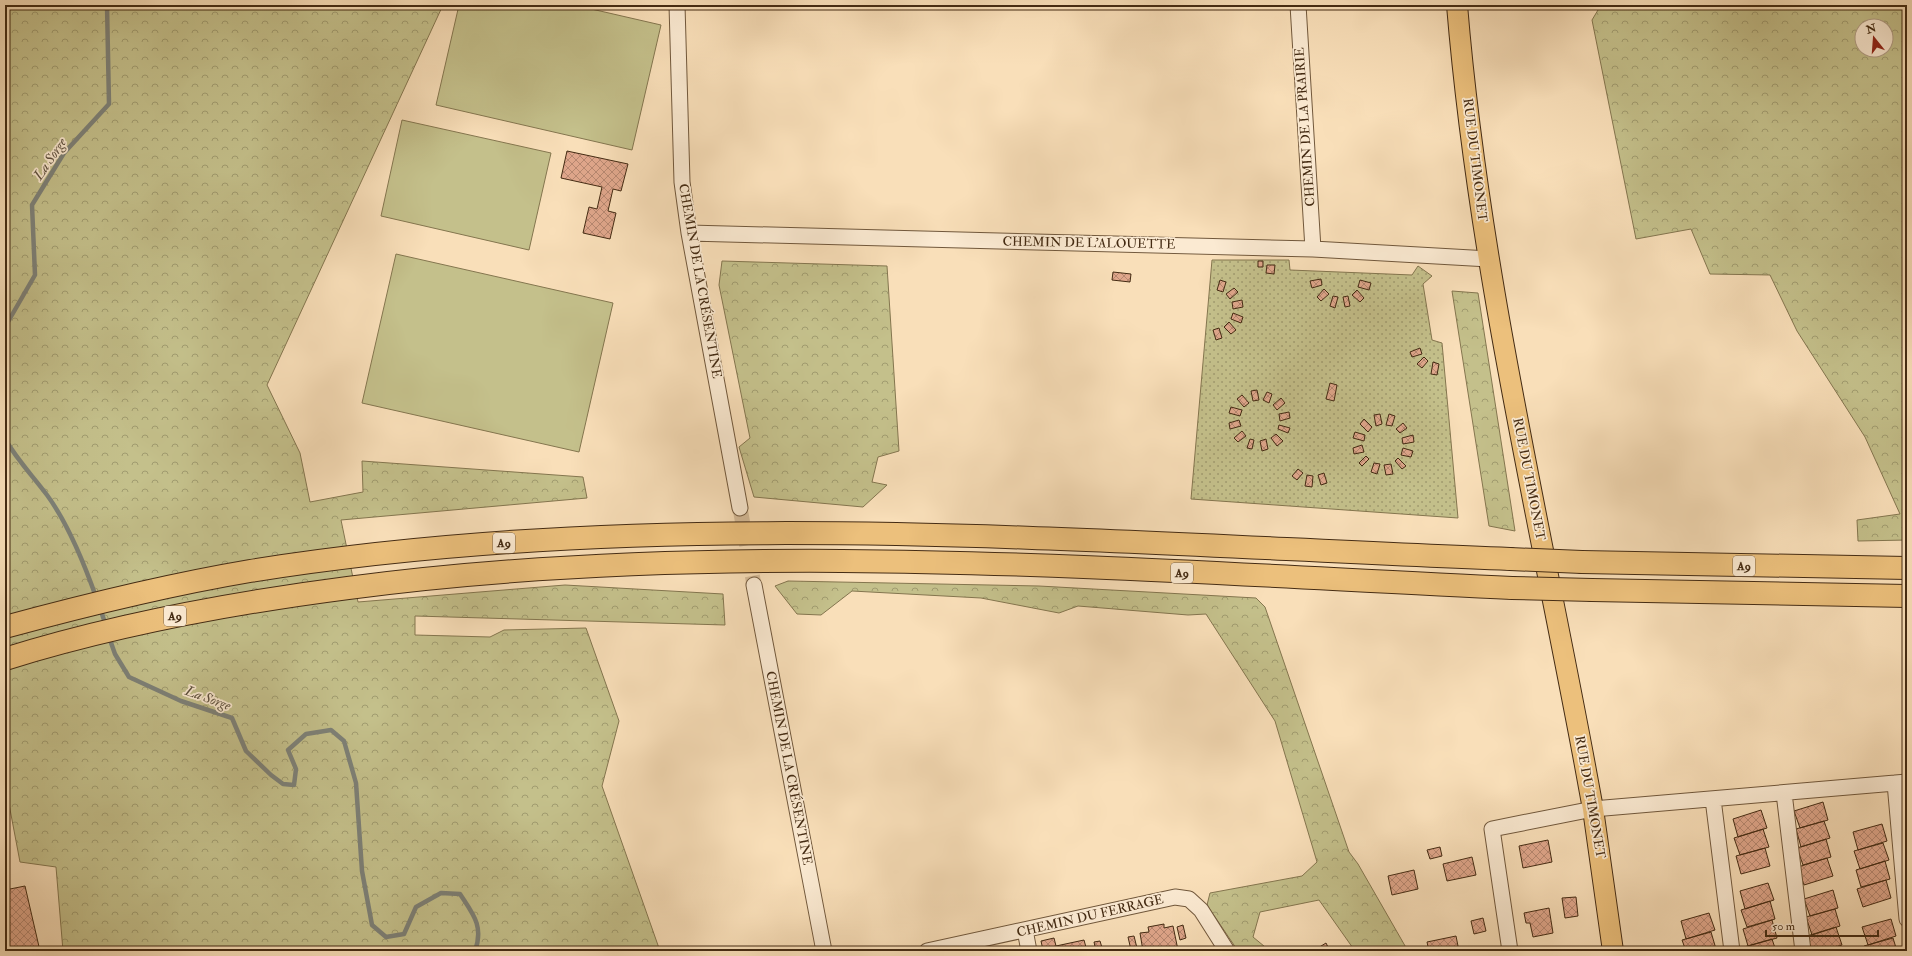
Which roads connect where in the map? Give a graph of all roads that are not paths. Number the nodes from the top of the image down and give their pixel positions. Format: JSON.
{"nodes":[{"id":1,"x":677,"y":5,"type":"edge"},
{"id":2,"x":1298,"y":5,"type":"edge"},
{"id":3,"x":1457,"y":5,"type":"edge"},
{"id":4,"x":689,"y":232,"type":"junction"},
{"id":5,"x":1313,"y":249,"type":"junction"},
{"id":6,"x":1489,"y":259,"type":"junction"},
{"id":7,"x":740,"y":508,"type":"tunnel mouth"},
{"id":8,"x":1907,"y":568,"type":"edge"},
{"id":9,"x":754,"y":585,"type":"tunnel mouth"},
{"id":10,"x":1907,"y":596,"type":"edge"},
{"id":11,"x":5,"y":627,"type":"edge"},
{"id":12,"x":5,"y":659,"type":"edge"},
{"id":13,"x":1901,"y":782,"type":"edge"},
{"id":14,"x":1784,"y":793,"type":"junction"},
{"id":15,"x":1712,"y":799,"type":"junction"},
{"id":16,"x":1902,"y":807,"type":"edge"},
{"id":17,"x":1593,"y":809,"type":"junction"},
{"id":18,"x":1907,"y":919,"type":"edge"},
{"id":19,"x":1025,"y":930,"type":"junction"},
{"id":20,"x":824,"y":951,"type":"edge"},
{"id":21,"x":927,"y":951,"type":"edge"},
{"id":22,"x":1029,"y":951,"type":"edge"},
{"id":23,"x":1227,"y":951,"type":"edge"},
{"id":24,"x":1510,"y":951,"type":"edge"},
{"id":25,"x":1613,"y":951,"type":"edge"},
{"id":26,"x":1732,"y":951,"type":"edge"},
{"id":27,"x":1804,"y":951,"type":"edge"}],
"edges":[{"from":1,"to":4,"type":"street","name":"CHEMIN DE LA CRÉSENTINE"},
{"from":2,"to":5,"type":"street","name":"CHEMIN DE LA PRAIRIE"},
{"from":3,"to":6,"type":"main road","name":"RUE DU TIMONET"},
{"from":4,"to":5,"type":"street","name":"CHEMIN DE L'ALOUETTE"},
{"from":4,"to":7,"type":"street","name":"CHEMIN DE LA CRÉSENTINE"},
{"from":5,"to":6,"type":"street","name":"CHEMIN DE L'ALOUETTE"},
{"from":6,"to":17,"type":"main road","name":"RUE DU TIMONET"},
{"from":8,"to":11,"type":"highway","number":"A9","bridge":true},
{"from":9,"to":20,"type":"street","name":"CHEMIN DE LA CRÉSENTINE"},
{"from":10,"to":12,"type":"highway","number":"A9","bridge":true},
{"from":13,"to":14,"type":"street"},
{"from":13,"to":16,"type":"street"},
{"from":14,"to":15,"type":"street"},
{"from":14,"to":27,"type":"street"},
{"from":15,"to":17,"type":"street"},
{"from":15,"to":26,"type":"street"},
{"from":16,"to":18,"type":"street"},
{"from":17,"to":24,"type":"street"},
{"from":17,"to":25,"type":"main road","name":"RUE DU TIMONET"},
{"from":19,"to":21,"type":"street","name":"CHEMIN DU FERRAGE"},
{"from":19,"to":22,"type":"street"},
{"from":19,"to":23,"type":"street","name":"CHEMIN DU FERRAGE"}]}
